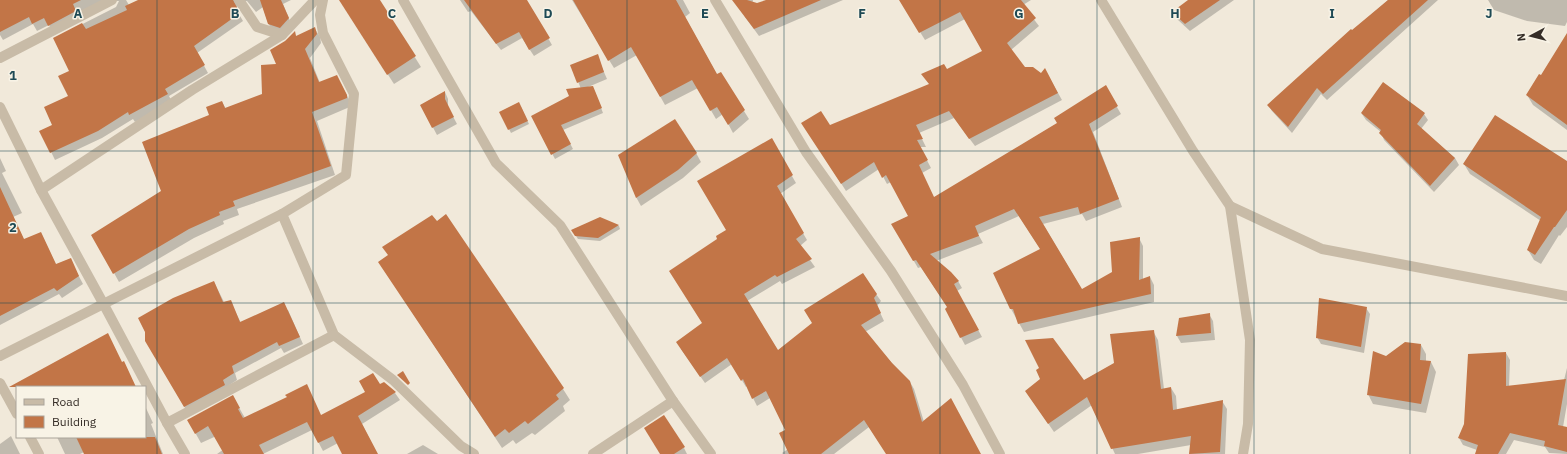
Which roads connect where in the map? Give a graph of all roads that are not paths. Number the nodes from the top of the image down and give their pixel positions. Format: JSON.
{"nodes":[{"id":1,"x":112,"y":0,"type":"edge"},
{"id":2,"x":239,"y":0,"type":"edge"},
{"id":3,"x":315,"y":0,"type":"edge"},
{"id":4,"x":323,"y":0,"type":"edge"},
{"id":5,"x":403,"y":0,"type":"edge"},
{"id":6,"x":716,"y":0,"type":"edge"},
{"id":7,"x":1101,"y":0,"type":"edge"},
{"id":8,"x":282,"y":35,"type":"junction"},
{"id":9,"x":0,"y":58,"type":"edge"},
{"id":10,"x":0,"y":107,"type":"edge"},
{"id":11,"x":41,"y":190,"type":"junction"},
{"id":12,"x":1230,"y":206,"type":"junction"},
{"id":13,"x":282,"y":214,"type":"junction"},
{"id":14,"x":1567,"y":296,"type":"edge"},
{"id":15,"x":103,"y":303,"type":"junction"},
{"id":16,"x":334,"y":335,"type":"junction"},
{"id":17,"x":0,"y":356,"type":"edge"},
{"id":18,"x":0,"y":383,"type":"edge"},
{"id":19,"x":673,"y":401,"type":"junction"},
{"id":20,"x":16,"y":412,"type":"edge"},
{"id":21,"x":167,"y":423,"type":"junction"},
{"id":22,"x":31,"y":438,"type":"edge"},
{"id":23,"x":39,"y":454,"type":"edge"},
{"id":24,"x":185,"y":454,"type":"edge"},
{"id":25,"x":474,"y":454,"type":"edge"},
{"id":26,"x":593,"y":454,"type":"edge"},
{"id":27,"x":711,"y":454,"type":"edge"},
{"id":28,"x":1000,"y":454,"type":"edge"},
{"id":29,"x":1243,"y":454,"type":"edge"}],
"edges":[{"from":1,"to":9,"type":"street"},
{"from":2,"to":8,"type":"street"},
{"from":3,"to":8,"type":"street"},
{"from":4,"to":13,"type":"street"},
{"from":5,"to":19,"type":"street"},
{"from":6,"to":28,"type":"street"},
{"from":7,"to":12,"type":"street"},
{"from":8,"to":11,"type":"street"},
{"from":10,"to":11,"type":"street"},
{"from":11,"to":15,"type":"street"},
{"from":12,"to":14,"type":"street"},
{"from":12,"to":29,"type":"street"},
{"from":13,"to":15,"type":"street"},
{"from":13,"to":16,"type":"street"},
{"from":15,"to":17,"type":"street"},
{"from":15,"to":21,"type":"street"},
{"from":16,"to":21,"type":"street"},
{"from":16,"to":25,"type":"street"},
{"from":18,"to":20,"type":"street"},
{"from":19,"to":26,"type":"street"},
{"from":19,"to":27,"type":"street"},
{"from":21,"to":24,"type":"street"},
{"from":22,"to":23,"type":"street"}]}
